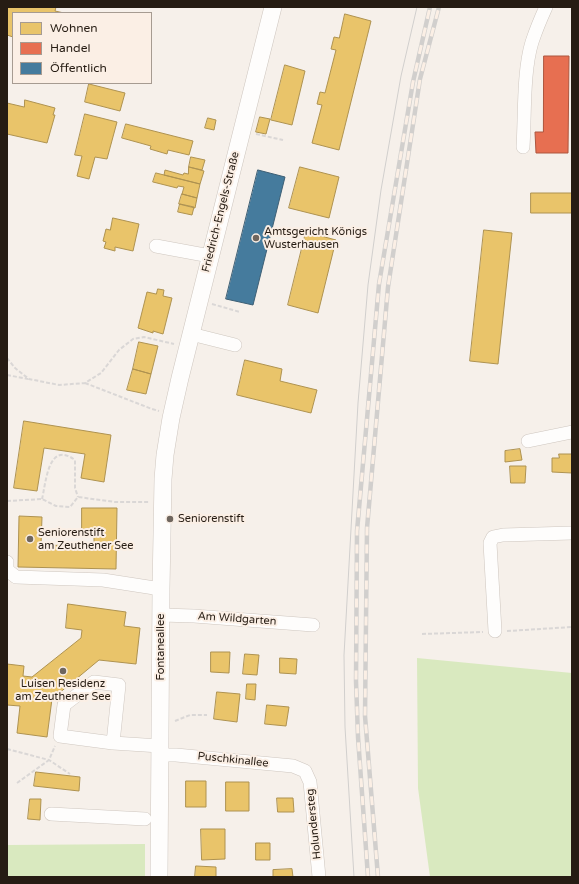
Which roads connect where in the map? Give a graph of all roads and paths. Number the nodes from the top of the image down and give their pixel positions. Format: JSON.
{"nodes":[{"id":1,"x":273,"y":7,"type":"edge"},
{"id":2,"x":546,"y":7,"type":"edge"},
{"id":3,"x":253,"y":133,"type":"dead end"},
{"id":4,"x":283,"y":140,"type":"dead end"},
{"id":5,"x":523,"y":147,"type":"dead end"},
{"id":6,"x":156,"y":246,"type":"dead end"},
{"id":7,"x":210,"y":256,"type":"junction"},
{"id":8,"x":210,"y":304,"type":"dead end"},
{"id":9,"x":240,"y":312,"type":"dead end"},
{"id":10,"x":189,"y":341,"type":"junction"},
{"id":11,"x":235,"y":345,"type":"dead end"},
{"id":12,"x":7,"y":358,"type":"edge"},
{"id":13,"x":7,"y":375,"type":"edge"},
{"id":14,"x":29,"y":379,"type":"junction"},
{"id":15,"x":85,"y":383,"type":"junction"},
{"id":16,"x":166,"y":415,"type":"junction"},
{"id":17,"x":572,"y":432,"type":"edge"},
{"id":18,"x":528,"y":441,"type":"dead end"},
{"id":19,"x":78,"y":498,"type":"junction"},
{"id":20,"x":42,"y":499,"type":"junction"},
{"id":21,"x":7,"y":501,"type":"edge"},
{"id":22,"x":152,"y":502,"type":"dead end"},
{"id":23,"x":572,"y":533,"type":"edge"},
{"id":24,"x":7,"y":562,"type":"edge"},
{"id":25,"x":161,"y":589,"type":"junction"},
{"id":26,"x":161,"y":616,"type":"junction"},
{"id":27,"x":313,"y":625,"type":"dead end"},
{"id":28,"x":495,"y":631,"type":"dead end"},
{"id":29,"x":207,"y":715,"type":"dead end"},
{"id":30,"x":172,"y":721,"type":"dead end"},
{"id":31,"x":60,"y":736,"type":"junction"},
{"id":32,"x":113,"y":743,"type":"junction"},
{"id":33,"x":7,"y":749,"type":"edge"},
{"id":34,"x":160,"y":750,"type":"junction"},
{"id":35,"x":49,"y":760,"type":"junction"},
{"id":36,"x":305,"y":771,"type":"joint"},
{"id":37,"x":70,"y":774,"type":"dead end"},
{"id":38,"x":17,"y":783,"type":"dead end"},
{"id":39,"x":51,"y":814,"type":"dead end"},
{"id":40,"x":145,"y":819,"type":"dead end"},
{"id":41,"x":159,"y":877,"type":"edge"},
{"id":42,"x":319,"y":877,"type":"edge"}],
"edges":[{"from":1,"to":7,"type":"main road","name":"Friedrich-Engels-Straße"},
{"from":2,"to":5,"type":"street"},
{"from":3,"to":4,"type":"path"},
{"from":6,"to":7,"type":"street"},
{"from":7,"to":10,"type":"main road","name":"Friedrich-Engels-Straße"},
{"from":8,"to":9,"type":"path"},
{"from":10,"to":11,"type":"street"},
{"from":10,"to":15,"type":"path"},
{"from":10,"to":16,"type":"main road","name":"Friedrich-Engels-Straße"},
{"from":12,"to":14,"type":"path"},
{"from":13,"to":14,"type":"path"},
{"from":14,"to":15,"type":"path"},
{"from":15,"to":16,"type":"path"},
{"from":16,"to":25,"type":"main road","name":"Fontaneallee"},
{"from":17,"to":18,"type":"street"},
{"from":19,"to":20,"type":"path"},
{"from":19,"to":20,"type":"path"},
{"from":19,"to":22,"type":"path"},
{"from":20,"to":21,"type":"path"},
{"from":23,"to":28,"type":"street"},
{"from":24,"to":25,"type":"street"},
{"from":25,"to":26,"type":"main road","name":"Fontaneallee"},
{"from":26,"to":27,"type":"street","name":"Am Wildgarten"},
{"from":26,"to":34,"type":"main road","name":"Fontaneallee"},
{"from":29,"to":30,"type":"path"},
{"from":31,"to":32,"type":"street","name":"Puschkinallee"},
{"from":31,"to":32,"type":"street"},
{"from":31,"to":35,"type":"path"},
{"from":32,"to":34,"type":"street","name":"Puschkinallee"},
{"from":33,"to":35,"type":"path"},
{"from":34,"to":36,"type":"street","name":"Puschkinallee"},
{"from":34,"to":41,"type":"main road","name":"Fontaneallee"},
{"from":35,"to":37,"type":"path"},
{"from":35,"to":38,"type":"path"},
{"from":36,"to":42,"type":"street","name":"Holundersteg"},
{"from":39,"to":40,"type":"street"}]}
